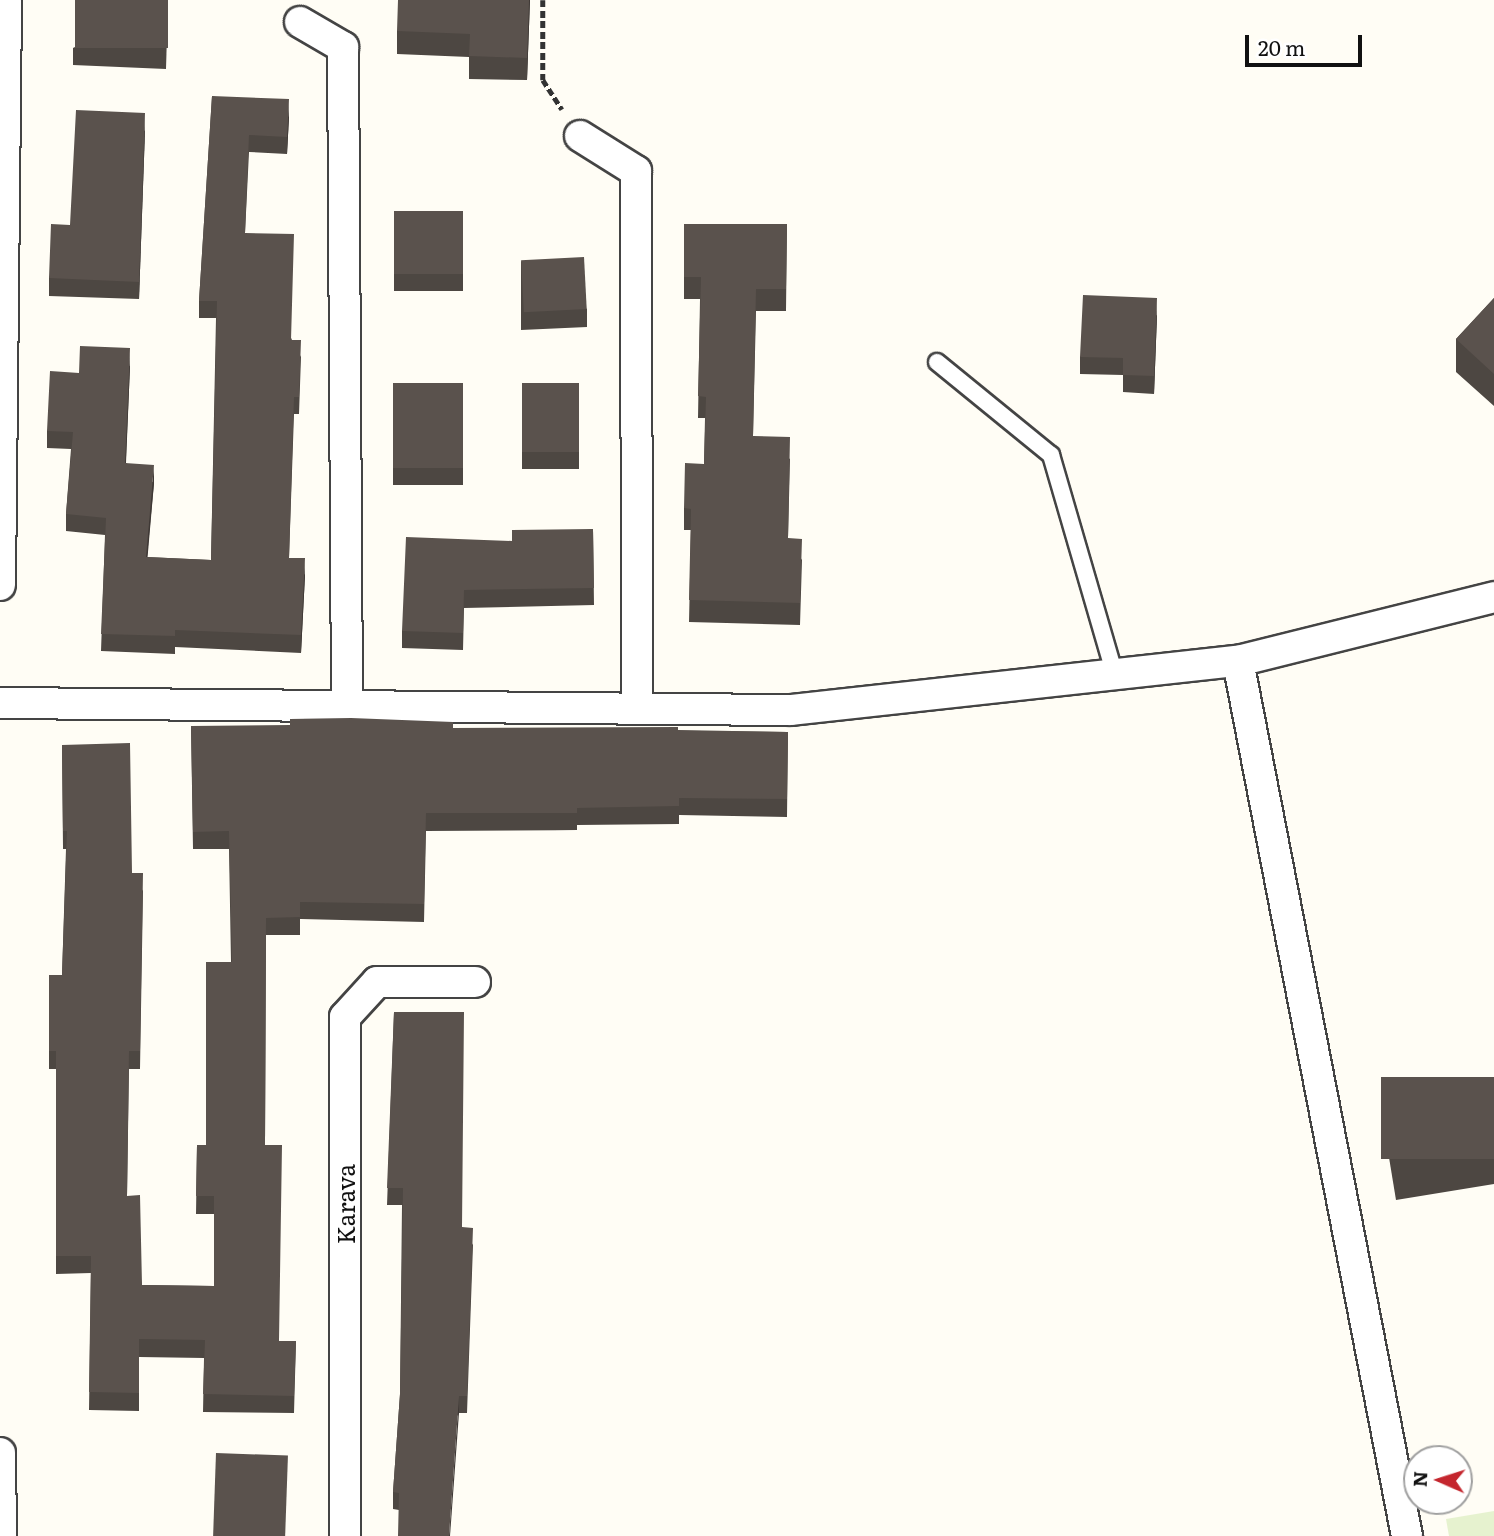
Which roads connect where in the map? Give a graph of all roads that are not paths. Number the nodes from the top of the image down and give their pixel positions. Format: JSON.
{"nodes":[{"id":1,"x":6,"y":0,"type":"edge"},
{"id":2,"x":300,"y":22,"type":"dead end"},
{"id":3,"x":580,"y":136,"type":"road end"},
{"id":4,"x":2,"y":141,"type":"edge"},
{"id":5,"x":937,"y":362,"type":"dead end"},
{"id":6,"x":0,"y":586,"type":"edge"},
{"id":7,"x":1494,"y":597,"type":"edge"},
{"id":8,"x":1238,"y":661,"type":"junction"},
{"id":9,"x":1115,"y":676,"type":"junction"},
{"id":10,"x":0,"y":702,"type":"edge"},
{"id":11,"x":347,"y":708,"type":"junction"},
{"id":12,"x":638,"y":709,"type":"junction"},
{"id":13,"x":475,"y":982,"type":"dead end"},
{"id":14,"x":0,"y":1453,"type":"edge"},
{"id":15,"x":1,"y":1536,"type":"edge"},
{"id":16,"x":345,"y":1536,"type":"edge"},
{"id":17,"x":1407,"y":1536,"type":"edge"}],
"edges":[{"from":1,"to":4,"type":"street"},
{"from":2,"to":11,"type":"street"},
{"from":3,"to":12,"type":"street"},
{"from":4,"to":6,"type":"street"},
{"from":5,"to":9,"type":"lane"},
{"from":7,"to":8,"type":"street"},
{"from":8,"to":9,"type":"street"},
{"from":8,"to":17,"type":"street"},
{"from":9,"to":12,"type":"street"},
{"from":10,"to":11,"type":"street"},
{"from":11,"to":12,"type":"street"},
{"from":13,"to":16,"type":"street","name":"Karava"},
{"from":14,"to":15,"type":"street"}]}
